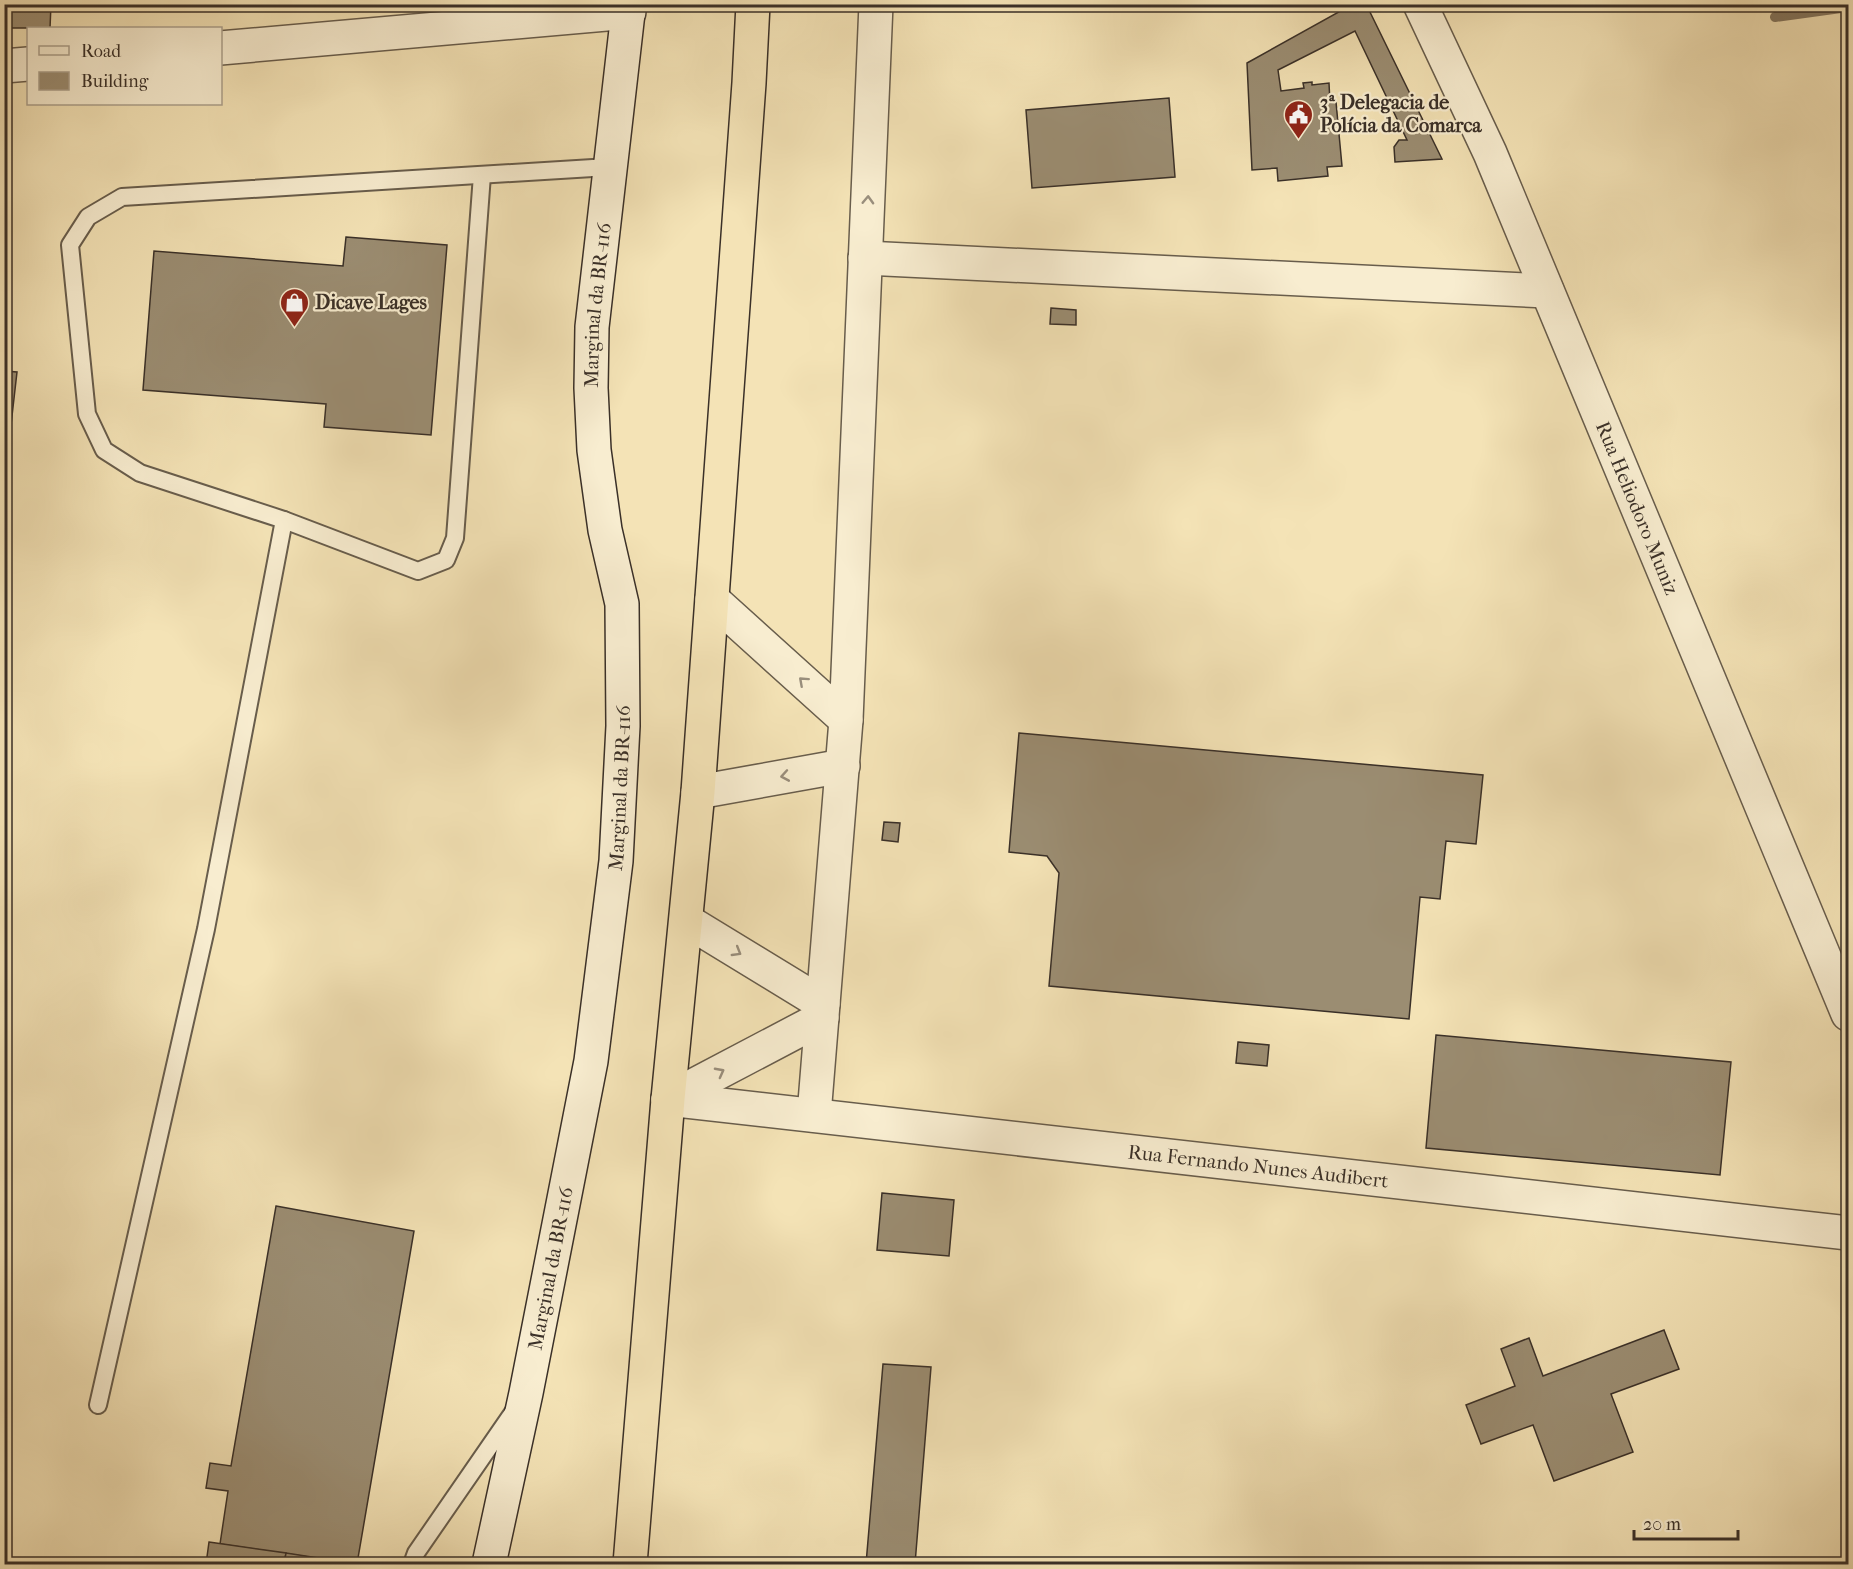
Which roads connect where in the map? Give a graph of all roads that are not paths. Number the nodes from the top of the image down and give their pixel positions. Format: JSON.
{"nodes":[{"id":1,"x":753,"y":4,"type":"edge"},
{"id":2,"x":876,"y":4,"type":"edge"},
{"id":3,"x":1420,"y":4,"type":"edge"},
{"id":4,"x":629,"y":8,"type":"edge"},
{"id":5,"x":222,"y":48,"type":"edge"},
{"id":6,"x":27,"y":64,"type":"edge"},
{"id":7,"x":4,"y":66,"type":"edge"},
{"id":8,"x":609,"y":167,"type":"junction"},
{"id":9,"x":482,"y":175,"type":"junction"},
{"id":10,"x":865,"y":258,"type":"junction"},
{"id":11,"x":1547,"y":291,"type":"junction"},
{"id":12,"x":284,"y":520,"type":"junction"},
{"id":13,"x":712,"y":599,"type":"junction"},
{"id":14,"x":846,"y":720,"type":"junction"},
{"id":15,"x":843,"y":766,"type":"junction"},
{"id":16,"x":698,"y":792,"type":"junction"},
{"id":17,"x":687,"y":921,"type":"junction"},
{"id":18,"x":823,"y":1011,"type":"junction"},
{"id":19,"x":1848,"y":1014,"type":"edge"},
{"id":20,"x":668,"y":1099,"type":"junction"},
{"id":21,"x":814,"y":1116,"type":"junction"},
{"id":22,"x":1848,"y":1233,"type":"edge"},
{"id":23,"x":526,"y":1393,"type":"junction"},
{"id":24,"x":98,"y":1405,"type":"dead end"},
{"id":25,"x":412,"y":1564,"type":"edge"},
{"id":26,"x":489,"y":1564,"type":"edge"},
{"id":27,"x":630,"y":1564,"type":"edge"}],
"edges":[{"from":1,"to":13,"type":"highway"},
{"from":10,"to":2,"type":"street","one_way":true},
{"from":3,"to":11,"type":"street","name":"Rua Heliodoro Muniz"},
{"from":4,"to":5,"type":"street"},
{"from":4,"to":8,"type":"street","name":"Marginal da BR-116"},
{"from":6,"to":7,"type":"street"},
{"from":8,"to":9,"type":"lane"},
{"from":8,"to":23,"type":"street","name":"Marginal da BR-116"},
{"from":9,"to":12,"type":"lane"},
{"from":9,"to":12,"type":"lane"},
{"from":10,"to":11,"type":"street"},
{"from":10,"to":14,"type":"street"},
{"from":11,"to":19,"type":"street","name":"Rua Heliodoro Muniz"},
{"from":12,"to":24,"type":"lane"},
{"from":14,"to":13,"type":"street","one_way":true},
{"from":13,"to":16,"type":"highway"},
{"from":14,"to":15,"type":"street"},
{"from":15,"to":16,"type":"street","one_way":true},
{"from":15,"to":18,"type":"street"},
{"from":16,"to":17,"type":"highway"},
{"from":17,"to":18,"type":"street","one_way":true},
{"from":17,"to":20,"type":"highway"},
{"from":20,"to":18,"type":"street","one_way":true},
{"from":18,"to":21,"type":"street"},
{"from":20,"to":21,"type":"street","name":"Rua Fernando Nunes Audibert"},
{"from":20,"to":27,"type":"highway"},
{"from":21,"to":22,"type":"street","name":"Rua Fernando Nunes Audibert"},
{"from":23,"to":25,"type":"lane"},
{"from":23,"to":26,"type":"street","name":"Marginal da BR-116"}]}
